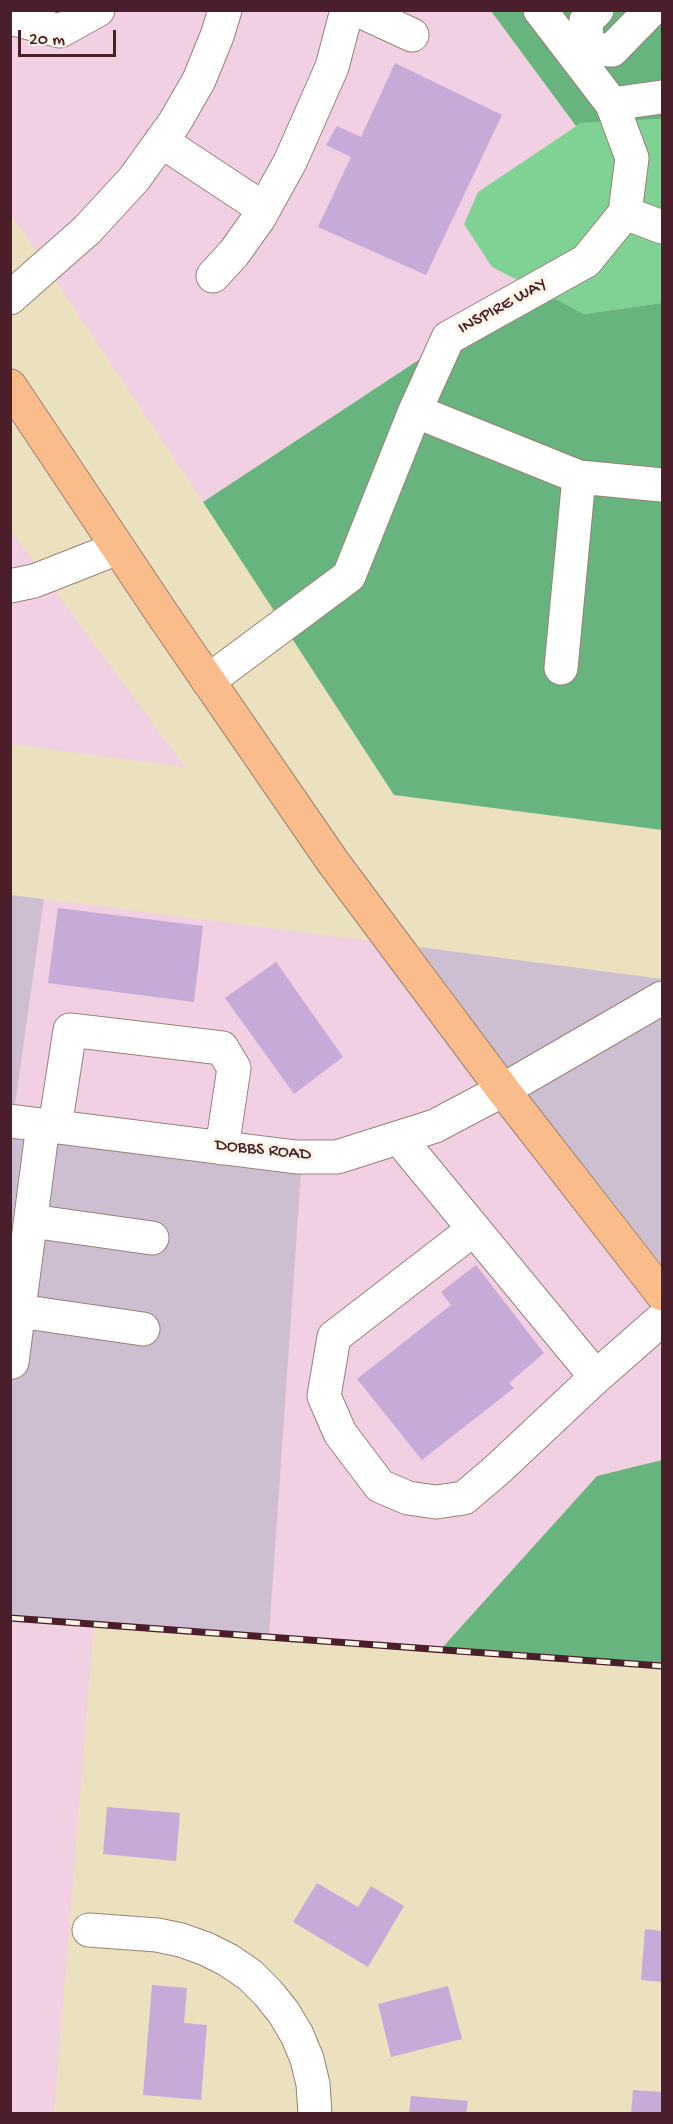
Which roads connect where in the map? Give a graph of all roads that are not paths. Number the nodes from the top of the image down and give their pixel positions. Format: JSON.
{"nodes":[{"id":1,"x":98,"y":10,"type":"edge"},
{"id":2,"x":225,"y":10,"type":"edge"},
{"id":3,"x":348,"y":10,"type":"edge"},
{"id":4,"x":358,"y":10,"type":"edge"},
{"id":5,"x":540,"y":10,"type":"edge"},
{"id":6,"x":597,"y":10,"type":"edge"},
{"id":7,"x":651,"y":10,"type":"edge"},
{"id":8,"x":10,"y":18,"type":"edge"},
{"id":9,"x":412,"y":35,"type":"dead end"},
{"id":10,"x":582,"y":53,"type":"junction"},
{"id":11,"x":663,"y":97,"type":"edge"},
{"id":12,"x":612,"y":105,"type":"junction"},
{"id":13,"x":161,"y":141,"type":"junction"},
{"id":14,"x":264,"y":209,"type":"junction"},
{"id":15,"x":625,"y":213,"type":"junction"},
{"id":16,"x":663,"y":227,"type":"edge"},
{"id":17,"x":213,"y":276,"type":"dead end"},
{"id":18,"x":10,"y":298,"type":"edge"},
{"id":19,"x":10,"y":386,"type":"edge"},
{"id":20,"x":415,"y":411,"type":"junction"},
{"id":21,"x":579,"y":477,"type":"junction"},
{"id":22,"x":663,"y":485,"type":"edge"},
{"id":23,"x":118,"y":548,"type":"junction"},
{"id":24,"x":10,"y":586,"type":"edge"},
{"id":25,"x":561,"y":668,"type":"dead end"},
{"id":26,"x":208,"y":681,"type":"junction"},
{"id":27,"x":663,"y":998,"type":"edge"},
{"id":28,"x":503,"y":1090,"type":"junction"},
{"id":29,"x":10,"y":1121,"type":"edge"},
{"id":30,"x":49,"y":1126,"type":"junction"},
{"id":31,"x":399,"y":1138,"type":"junction"},
{"id":32,"x":222,"y":1148,"type":"junction"},
{"id":33,"x":31,"y":1221,"type":"junction"},
{"id":34,"x":474,"y":1229,"type":"junction"},
{"id":35,"x":152,"y":1238,"type":"dead end"},
{"id":36,"x":663,"y":1294,"type":"edge"},
{"id":37,"x":19,"y":1311,"type":"junction"},
{"id":38,"x":663,"y":1319,"type":"edge"},
{"id":39,"x":143,"y":1329,"type":"dead end"},
{"id":40,"x":12,"y":1362,"type":"dead end"},
{"id":41,"x":596,"y":1377,"type":"junction"},
{"id":42,"x":89,"y":1929,"type":"dead end"},
{"id":43,"x":315,"y":2114,"type":"edge"}],
"edges":[{"from":1,"to":8,"type":"street"},
{"from":2,"to":13,"type":"street"},
{"from":3,"to":14,"type":"street"},
{"from":4,"to":9,"type":"street"},
{"from":5,"to":10,"type":"street"},
{"from":6,"to":10,"type":"street"},
{"from":7,"to":10,"type":"street"},
{"from":10,"to":12,"type":"street"},
{"from":11,"to":12,"type":"street"},
{"from":12,"to":15,"type":"street"},
{"from":13,"to":14,"type":"street"},
{"from":13,"to":18,"type":"street"},
{"from":14,"to":17,"type":"street"},
{"from":15,"to":16,"type":"street"},
{"from":15,"to":20,"type":"street","name":"INSPIRE WAY"},
{"from":19,"to":23,"type":"highway"},
{"from":20,"to":21,"type":"street"},
{"from":20,"to":26,"type":"street","name":"INSPIRE WAY"},
{"from":21,"to":22,"type":"street"},
{"from":21,"to":25,"type":"street"},
{"from":23,"to":24,"type":"street"},
{"from":23,"to":26,"type":"highway"},
{"from":26,"to":28,"type":"highway"},
{"from":27,"to":28,"type":"street","name":"DOBBS ROAD"},
{"from":28,"to":31,"type":"street","name":"DOBBS ROAD"},
{"from":28,"to":36,"type":"highway"},
{"from":29,"to":30,"type":"street","name":"DOBBS ROAD"},
{"from":30,"to":32,"type":"street","name":"DOBBS ROAD"},
{"from":30,"to":32,"type":"street"},
{"from":30,"to":33,"type":"street"},
{"from":31,"to":32,"type":"street","name":"DOBBS ROAD"},
{"from":31,"to":34,"type":"street"},
{"from":33,"to":35,"type":"street"},
{"from":33,"to":37,"type":"street"},
{"from":34,"to":41,"type":"street"},
{"from":34,"to":41,"type":"street"},
{"from":37,"to":39,"type":"street"},
{"from":37,"to":40,"type":"street"},
{"from":38,"to":41,"type":"street"},
{"from":42,"to":43,"type":"street"}]}
